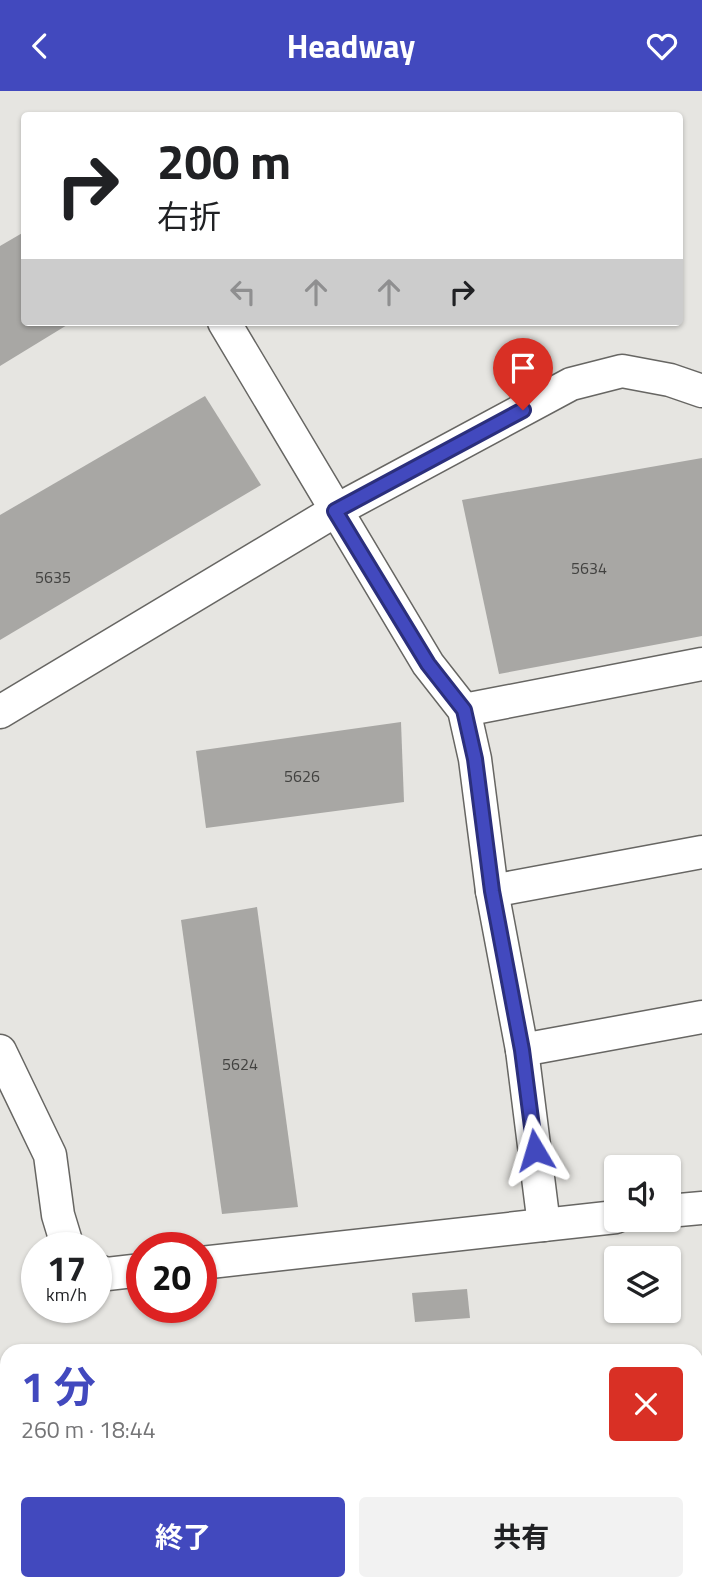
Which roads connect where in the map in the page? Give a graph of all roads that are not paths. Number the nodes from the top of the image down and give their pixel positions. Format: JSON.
{"nodes":[{"id":1,"x":226,"y":326,"type":"edge"},
{"id":2,"x":702,"y":391,"type":"edge"},
{"id":3,"x":335,"y":511,"type":"junction"},
{"id":4,"x":702,"y":664,"type":"edge"},
{"id":5,"x":464,"y":710,"type":"junction"},
{"id":6,"x":0,"y":712,"type":"edge"},
{"id":7,"x":702,"y":852,"type":"edge"},
{"id":8,"x":492,"y":891,"type":"junction"},
{"id":9,"x":702,"y":1017,"type":"edge"},
{"id":10,"x":522,"y":1050,"type":"junction"},
{"id":11,"x":0,"y":1051,"type":"edge"},
{"id":12,"x":702,"y":1208,"type":"edge"},
{"id":13,"x":681,"y":1210,"type":"edge"},
{"id":14,"x":604,"y":1218,"type":"edge"},
{"id":15,"x":544,"y":1225,"type":"junction"},
{"id":16,"x":62,"y":1232,"type":"edge"},
{"id":17,"x":217,"y":1261,"type":"edge"}],
"edges":[{"from":1,"to":3,"type":"lane"},
{"from":2,"to":3,"type":"lane"},
{"from":3,"to":5,"type":"lane"},
{"from":3,"to":6,"type":"lane"},
{"from":4,"to":5,"type":"lane"},
{"from":5,"to":8,"type":"lane"},
{"from":7,"to":8,"type":"lane"},
{"from":8,"to":10,"type":"lane"},
{"from":9,"to":10,"type":"lane"},
{"from":10,"to":15,"type":"lane"},
{"from":11,"to":16,"type":"lane"},
{"from":12,"to":13,"type":"lane"},
{"from":14,"to":15,"type":"lane"},
{"from":15,"to":17,"type":"lane"}]}
